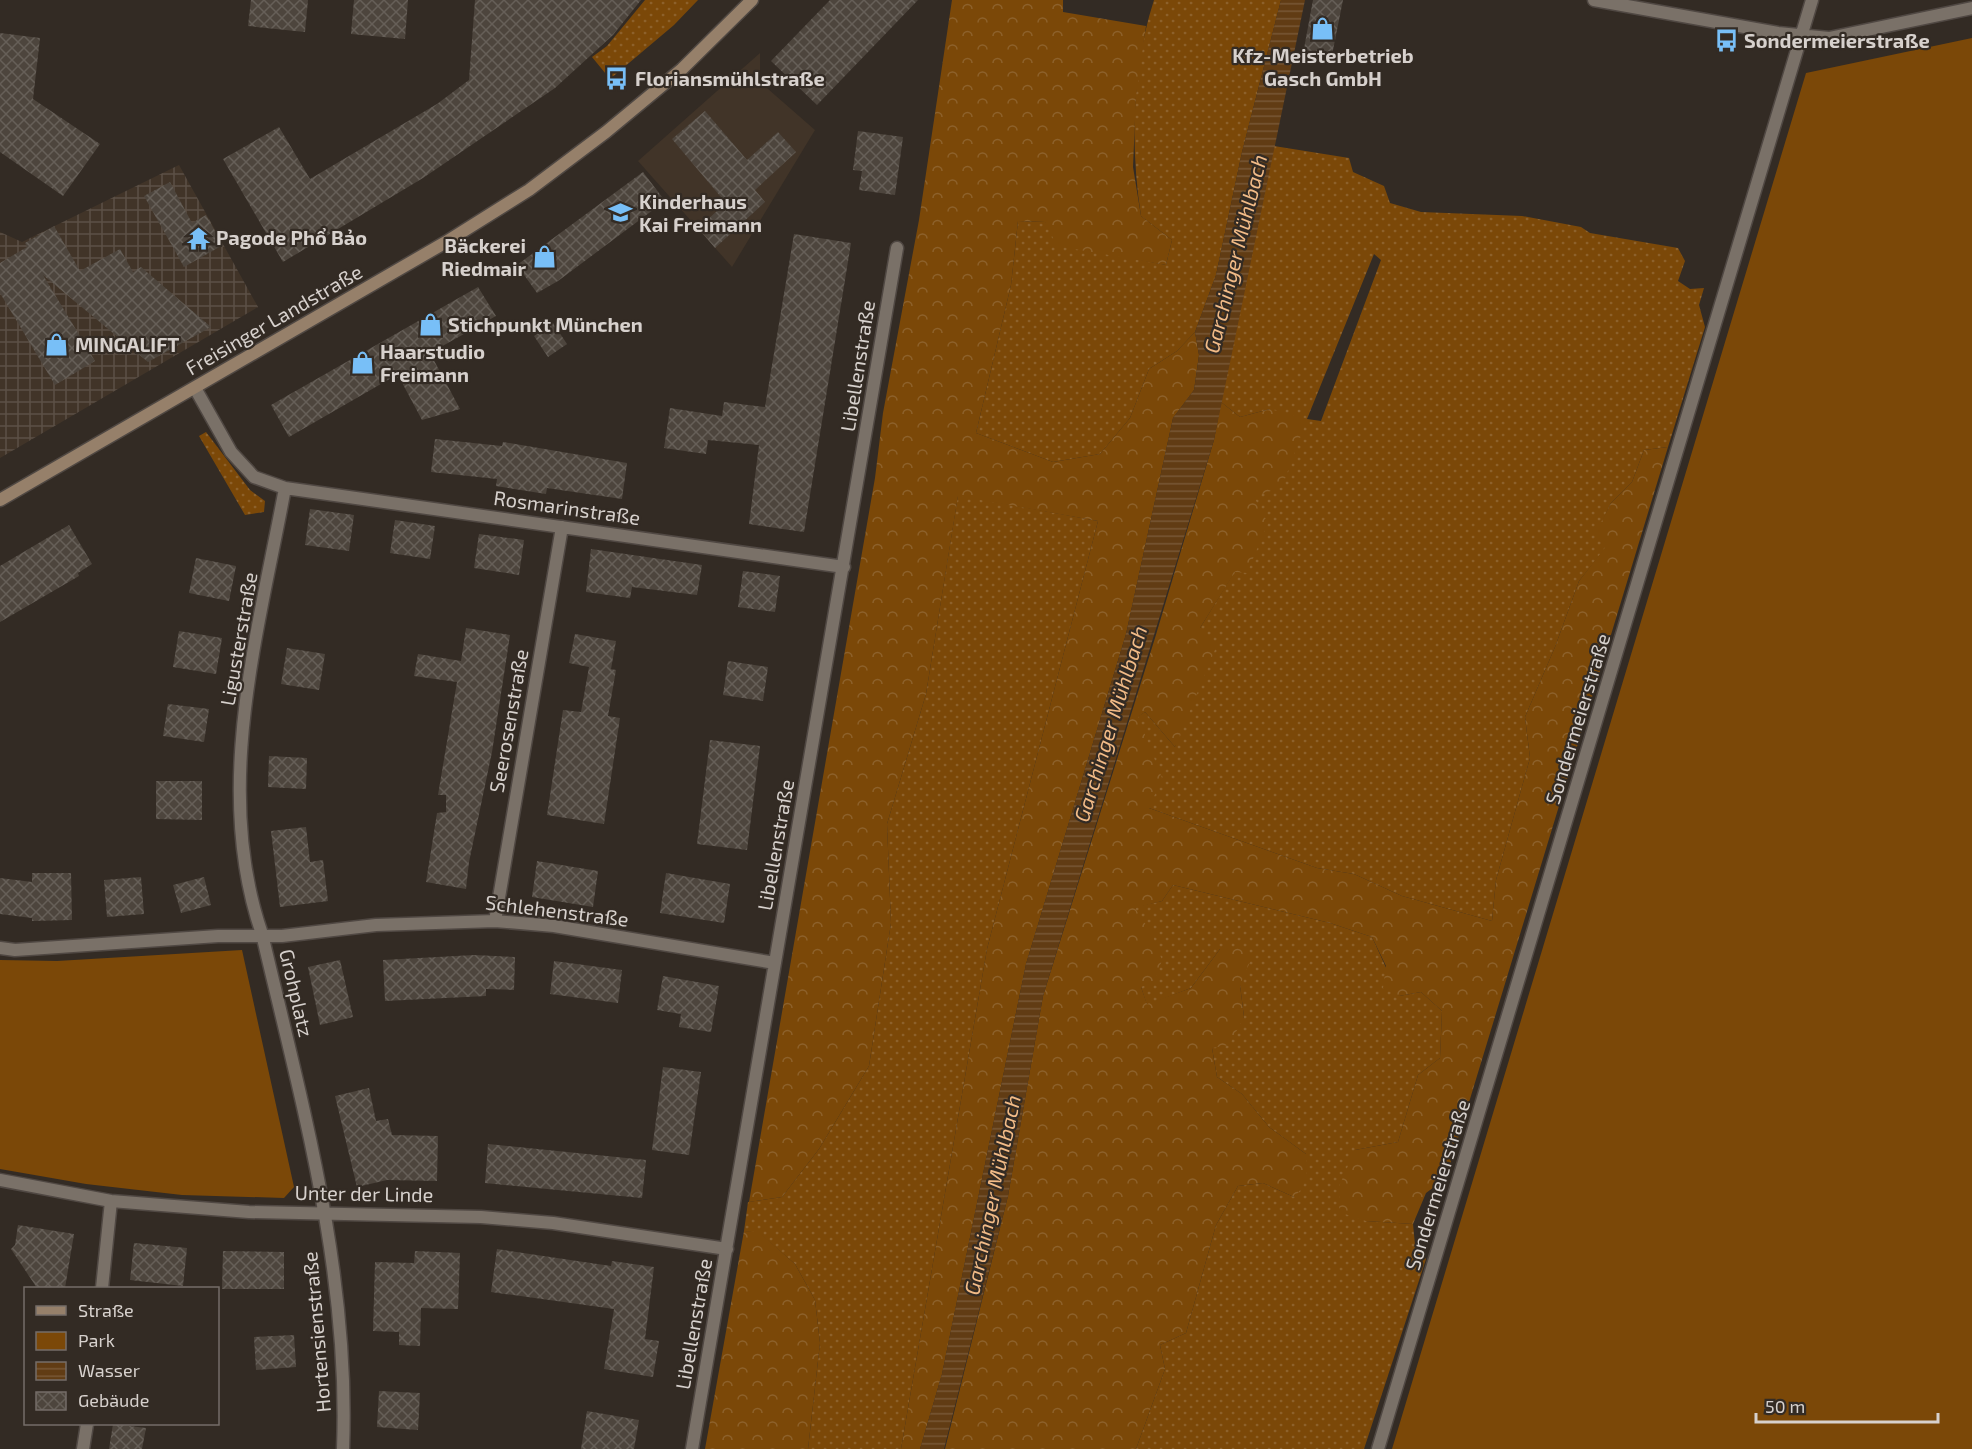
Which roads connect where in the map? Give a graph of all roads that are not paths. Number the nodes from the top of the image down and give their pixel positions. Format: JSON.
{"nodes":[{"id":1,"x":752,"y":0,"type":"edge"},
{"id":2,"x":1594,"y":0,"type":"edge"},
{"id":3,"x":1812,"y":0,"type":"edge"},
{"id":4,"x":1972,"y":8,"type":"edge"},
{"id":5,"x":1801,"y":36,"type":"junction"},
{"id":6,"x":897,"y":248,"type":"dead end"},
{"id":7,"x":195,"y":388,"type":"junction"},
{"id":8,"x":285,"y":488,"type":"junction"},
{"id":9,"x":0,"y":500,"type":"edge"},
{"id":10,"x":562,"y":527,"type":"junction"},
{"id":11,"x":844,"y":567,"type":"junction"},
{"id":12,"x":495,"y":921,"type":"junction"},
{"id":13,"x":262,"y":934,"type":"junction"},
{"id":14,"x":0,"y":948,"type":"edge"},
{"id":15,"x":775,"y":963,"type":"junction"},
{"id":16,"x":0,"y":1180,"type":"edge"},
{"id":17,"x":111,"y":1201,"type":"junction"},
{"id":18,"x":325,"y":1212,"type":"junction"},
{"id":19,"x":727,"y":1249,"type":"junction"},
{"id":20,"x":102,"y":1287,"type":"edge"},
{"id":21,"x":87,"y":1425,"type":"edge"},
{"id":22,"x":83,"y":1449,"type":"edge"},
{"id":23,"x":343,"y":1449,"type":"edge"},
{"id":24,"x":692,"y":1449,"type":"edge"},
{"id":25,"x":1378,"y":1449,"type":"edge"}],
"edges":[{"from":1,"to":7,"type":"main road","name":"Freisinger Landstraße"},
{"from":2,"to":5,"type":"street"},
{"from":3,"to":5,"type":"street","name":"Sondermeierstraße"},
{"from":4,"to":5,"type":"street"},
{"from":5,"to":25,"type":"street","name":"Sondermeierstraße"},
{"from":6,"to":11,"type":"street","name":"Libellenstraße"},
{"from":7,"to":8,"type":"street"},
{"from":7,"to":9,"type":"main road","name":"Freisinger Landstraße"},
{"from":8,"to":10,"type":"street","name":"Rosmarinstraße"},
{"from":8,"to":13,"type":"street","name":"Ligusterstraße"},
{"from":10,"to":11,"type":"street","name":"Rosmarinstraße"},
{"from":10,"to":12,"type":"street","name":"Seerosenstraße"},
{"from":11,"to":15,"type":"street","name":"Libellenstraße"},
{"from":12,"to":13,"type":"street","name":"Schlehenstraße"},
{"from":12,"to":15,"type":"street","name":"Schlehenstraße"},
{"from":13,"to":14,"type":"street","name":"Grohplatz"},
{"from":13,"to":18,"type":"street","name":"Grohplatz"},
{"from":15,"to":19,"type":"street","name":"Libellenstraße"},
{"from":16,"to":17,"type":"street","name":"Unter der Linde"},
{"from":17,"to":18,"type":"street","name":"Unter der Linde"},
{"from":17,"to":20,"type":"street"},
{"from":18,"to":19,"type":"street","name":"Unter der Linde"},
{"from":18,"to":23,"type":"street","name":"Hortensienstraße"},
{"from":19,"to":24,"type":"street","name":"Libellenstraße"},
{"from":21,"to":22,"type":"street"}]}
